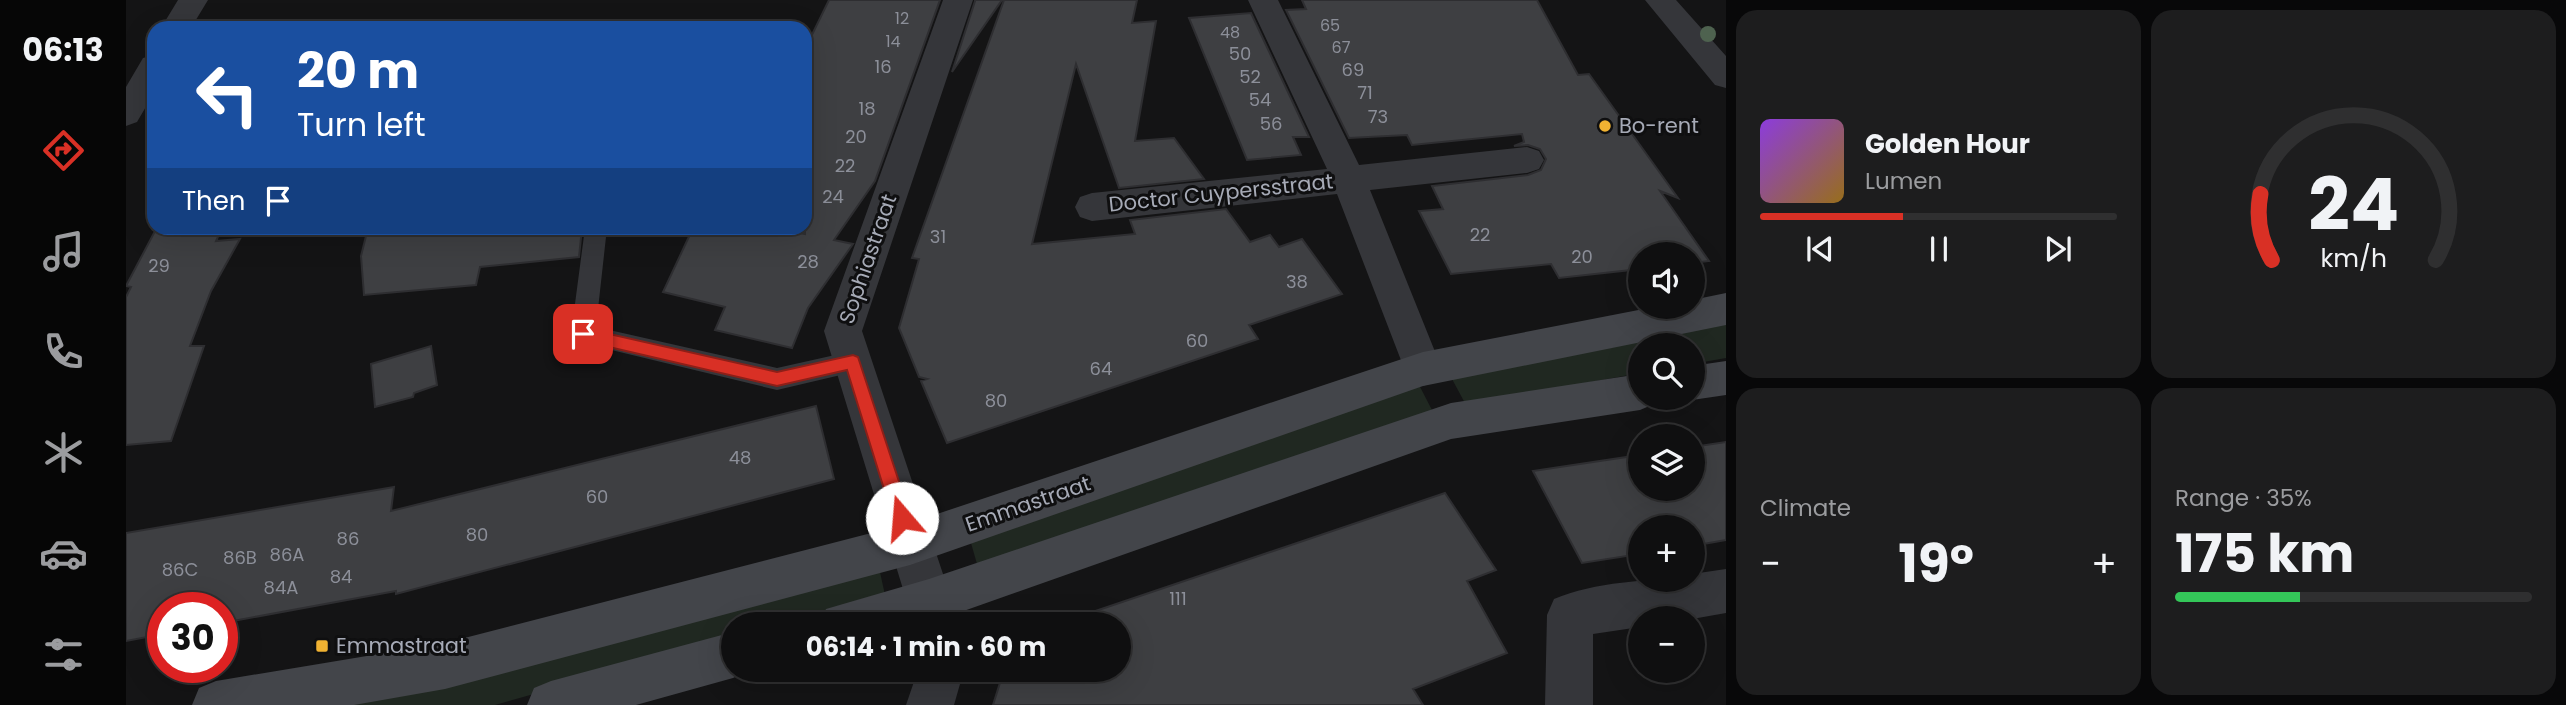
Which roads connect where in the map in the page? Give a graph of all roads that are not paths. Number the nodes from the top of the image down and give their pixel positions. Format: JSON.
{"nodes":[{"id":1,"x":192,"y":0,"type":"edge"},
{"id":2,"x":958,"y":0,"type":"edge"},
{"id":3,"x":1263,"y":0,"type":"edge"},
{"id":4,"x":1660,"y":0,"type":"edge"},
{"id":5,"x":180,"y":21,"type":"edge"},
{"id":6,"x":1726,"y":77,"type":"edge"},
{"id":7,"x":147,"y":78,"type":"edge"},
{"id":8,"x":126,"y":114,"type":"edge"},
{"id":9,"x":1527,"y":160,"type":"dead end"},
{"id":10,"x":1349,"y":179,"type":"junction"},
{"id":11,"x":1092,"y":207,"type":"dead end"},
{"id":12,"x":595,"y":235,"type":"edge"},
{"id":13,"x":1726,"y":309,"type":"edge"},
{"id":14,"x":853,"y":362,"type":"junction"},
{"id":15,"x":1423,"y":369,"type":"junction"},
{"id":16,"x":1726,"y":378,"type":"edge"},
{"id":17,"x":1705,"y":381,"type":"edge"},
{"id":18,"x":1628,"y":393,"type":"edge"},
{"id":19,"x":1451,"y":421,"type":"junction"},
{"id":20,"x":911,"y":544,"type":"junction"},
{"id":21,"x":1726,"y":591,"type":"edge"},
{"id":22,"x":933,"y":612,"type":"edge"},
{"id":23,"x":936,"y":612,"type":"edge"},
{"id":24,"x":721,"y":658,"type":"edge"},
{"id":25,"x":937,"y":682,"type":"edge"},
{"id":26,"x":216,"y":705,"type":"edge"},
{"id":27,"x":551,"y":705,"type":"edge"},
{"id":28,"x":930,"y":705,"type":"edge"},
{"id":29,"x":1569,"y":705,"type":"edge"}],
"edges":[{"from":1,"to":5,"type":"street"},
{"from":2,"to":14,"type":"street","name":"Sophiastraat"},
{"from":3,"to":10,"type":"street","name":"Doctor Cuypersstraat"},
{"from":4,"to":6,"type":"street"},
{"from":7,"to":8,"type":"street"},
{"from":9,"to":10,"type":"street","name":"Doctor Cuypersstraat"},
{"from":10,"to":11,"type":"street","name":"Doctor Cuypersstraat"},
{"from":10,"to":15,"type":"street","name":"Doctor Cuypersstraat"},
{"from":12,"to":14,"type":"lane"},
{"from":13,"to":15,"type":"street","name":"Emmastraat"},
{"from":14,"to":20,"type":"street","name":"Sophiastraat"},
{"from":15,"to":19,"type":"street","name":"Doctor Cuypersstraat"},
{"from":15,"to":20,"type":"street","name":"Emmastraat"},
{"from":16,"to":17,"type":"street"},
{"from":18,"to":19,"type":"street"},
{"from":19,"to":23,"type":"street"},
{"from":20,"to":22,"type":"street","name":"Sophiastraat"},
{"from":20,"to":26,"type":"street","name":"Emmastraat"},
{"from":21,"to":29,"type":"street"},
{"from":24,"to":27,"type":"street"},
{"from":25,"to":28,"type":"street"}]}
